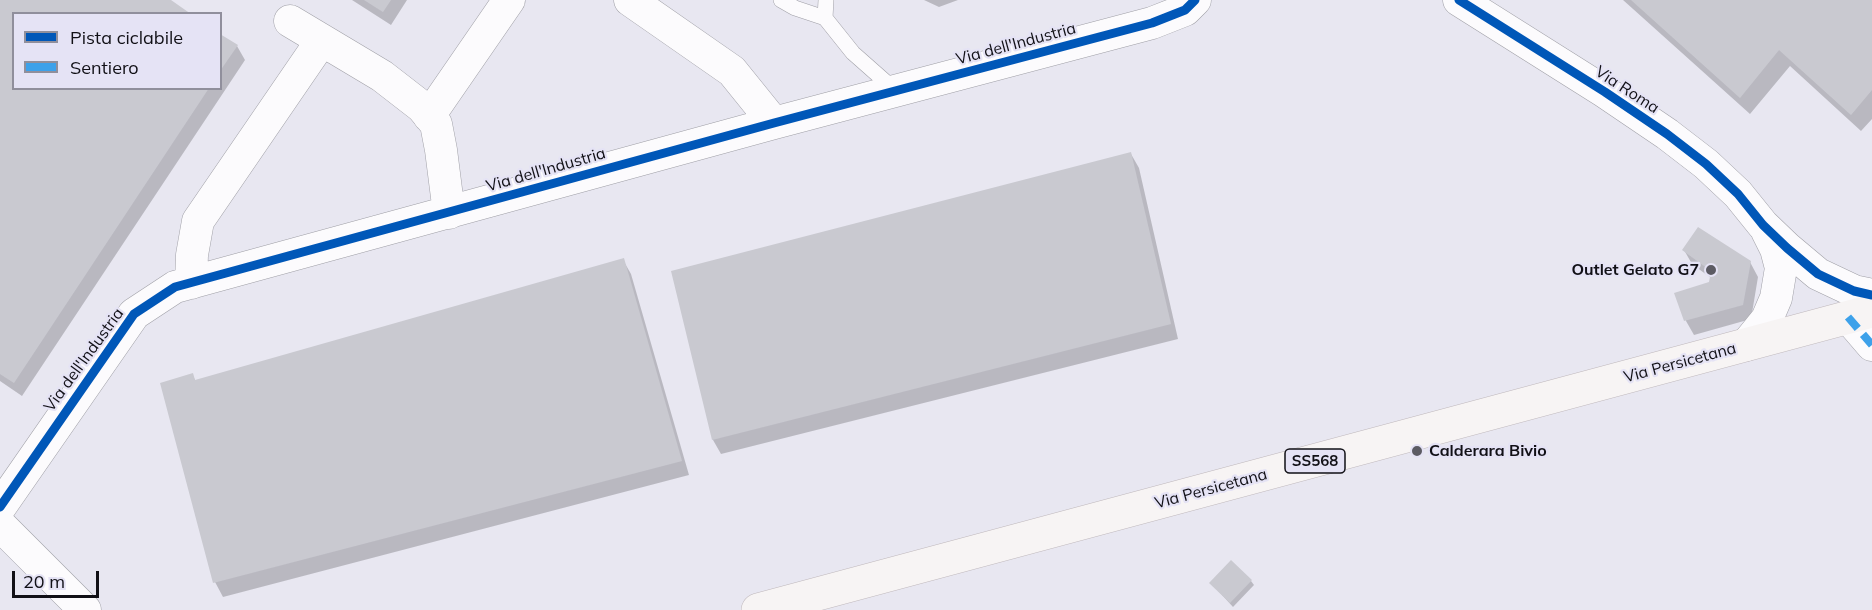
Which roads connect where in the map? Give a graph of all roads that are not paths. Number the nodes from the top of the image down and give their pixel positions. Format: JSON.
{"nodes":[{"id":1,"x":509,"y":0,"type":"edge"},
{"id":2,"x":630,"y":0,"type":"edge"},
{"id":3,"x":781,"y":0,"type":"edge"},
{"id":4,"x":826,"y":0,"type":"edge"},
{"id":5,"x":1195,"y":0,"type":"edge"},
{"id":6,"x":1459,"y":0,"type":"edge"},
{"id":7,"x":825,"y":18,"type":"junction"},
{"id":8,"x":290,"y":21,"type":"dead end"},
{"id":9,"x":322,"y":40,"type":"junction"},
{"id":10,"x":896,"y":91,"type":"junction"},
{"id":11,"x":429,"y":116,"type":"junction"},
{"id":12,"x":774,"y":123,"type":"junction"},
{"id":13,"x":449,"y":213,"type":"junction"},
{"id":14,"x":1764,"y":225,"type":"junction"},
{"id":15,"x":191,"y":283,"type":"junction"},
{"id":16,"x":1872,"y":295,"type":"edge"},
{"id":17,"x":1860,"y":314,"type":"edge"},
{"id":18,"x":1746,"y":345,"type":"junction"},
{"id":19,"x":1872,"y":345,"type":"edge"},
{"id":20,"x":0,"y":507,"type":"edge"},
{"id":21,"x":0,"y":525,"type":"edge"},
{"id":22,"x":85,"y":610,"type":"edge"},
{"id":23,"x":758,"y":610,"type":"edge"}],
"edges":[{"from":1,"to":11,"type":"street"},
{"from":2,"to":12,"type":"street"},
{"from":3,"to":7,"type":"lane"},
{"from":4,"to":7,"type":"lane"},
{"from":5,"to":10,"type":"street","name":"Via dell'Industria"},
{"from":6,"to":14,"type":"street","name":"Via Roma"},
{"from":7,"to":10,"type":"lane"},
{"from":8,"to":9,"type":"street"},
{"from":9,"to":11,"type":"street"},
{"from":9,"to":15,"type":"street"},
{"from":10,"to":12,"type":"street","name":"Via dell'Industria"},
{"from":11,"to":13,"type":"street"},
{"from":12,"to":13,"type":"street","name":"Via dell'Industria"},
{"from":13,"to":15,"type":"street","name":"Via dell'Industria"},
{"from":14,"to":16,"type":"street"},
{"from":14,"to":18,"type":"street"},
{"from":15,"to":20,"type":"street","name":"Via dell'Industria"},
{"from":17,"to":18,"type":"main road","name":"Via Persicetana","number":"SS568"},
{"from":17,"to":19,"type":"street"},
{"from":18,"to":23,"type":"main road","name":"Via Persicetana","number":"SS568"},
{"from":21,"to":22,"type":"street"}]}
